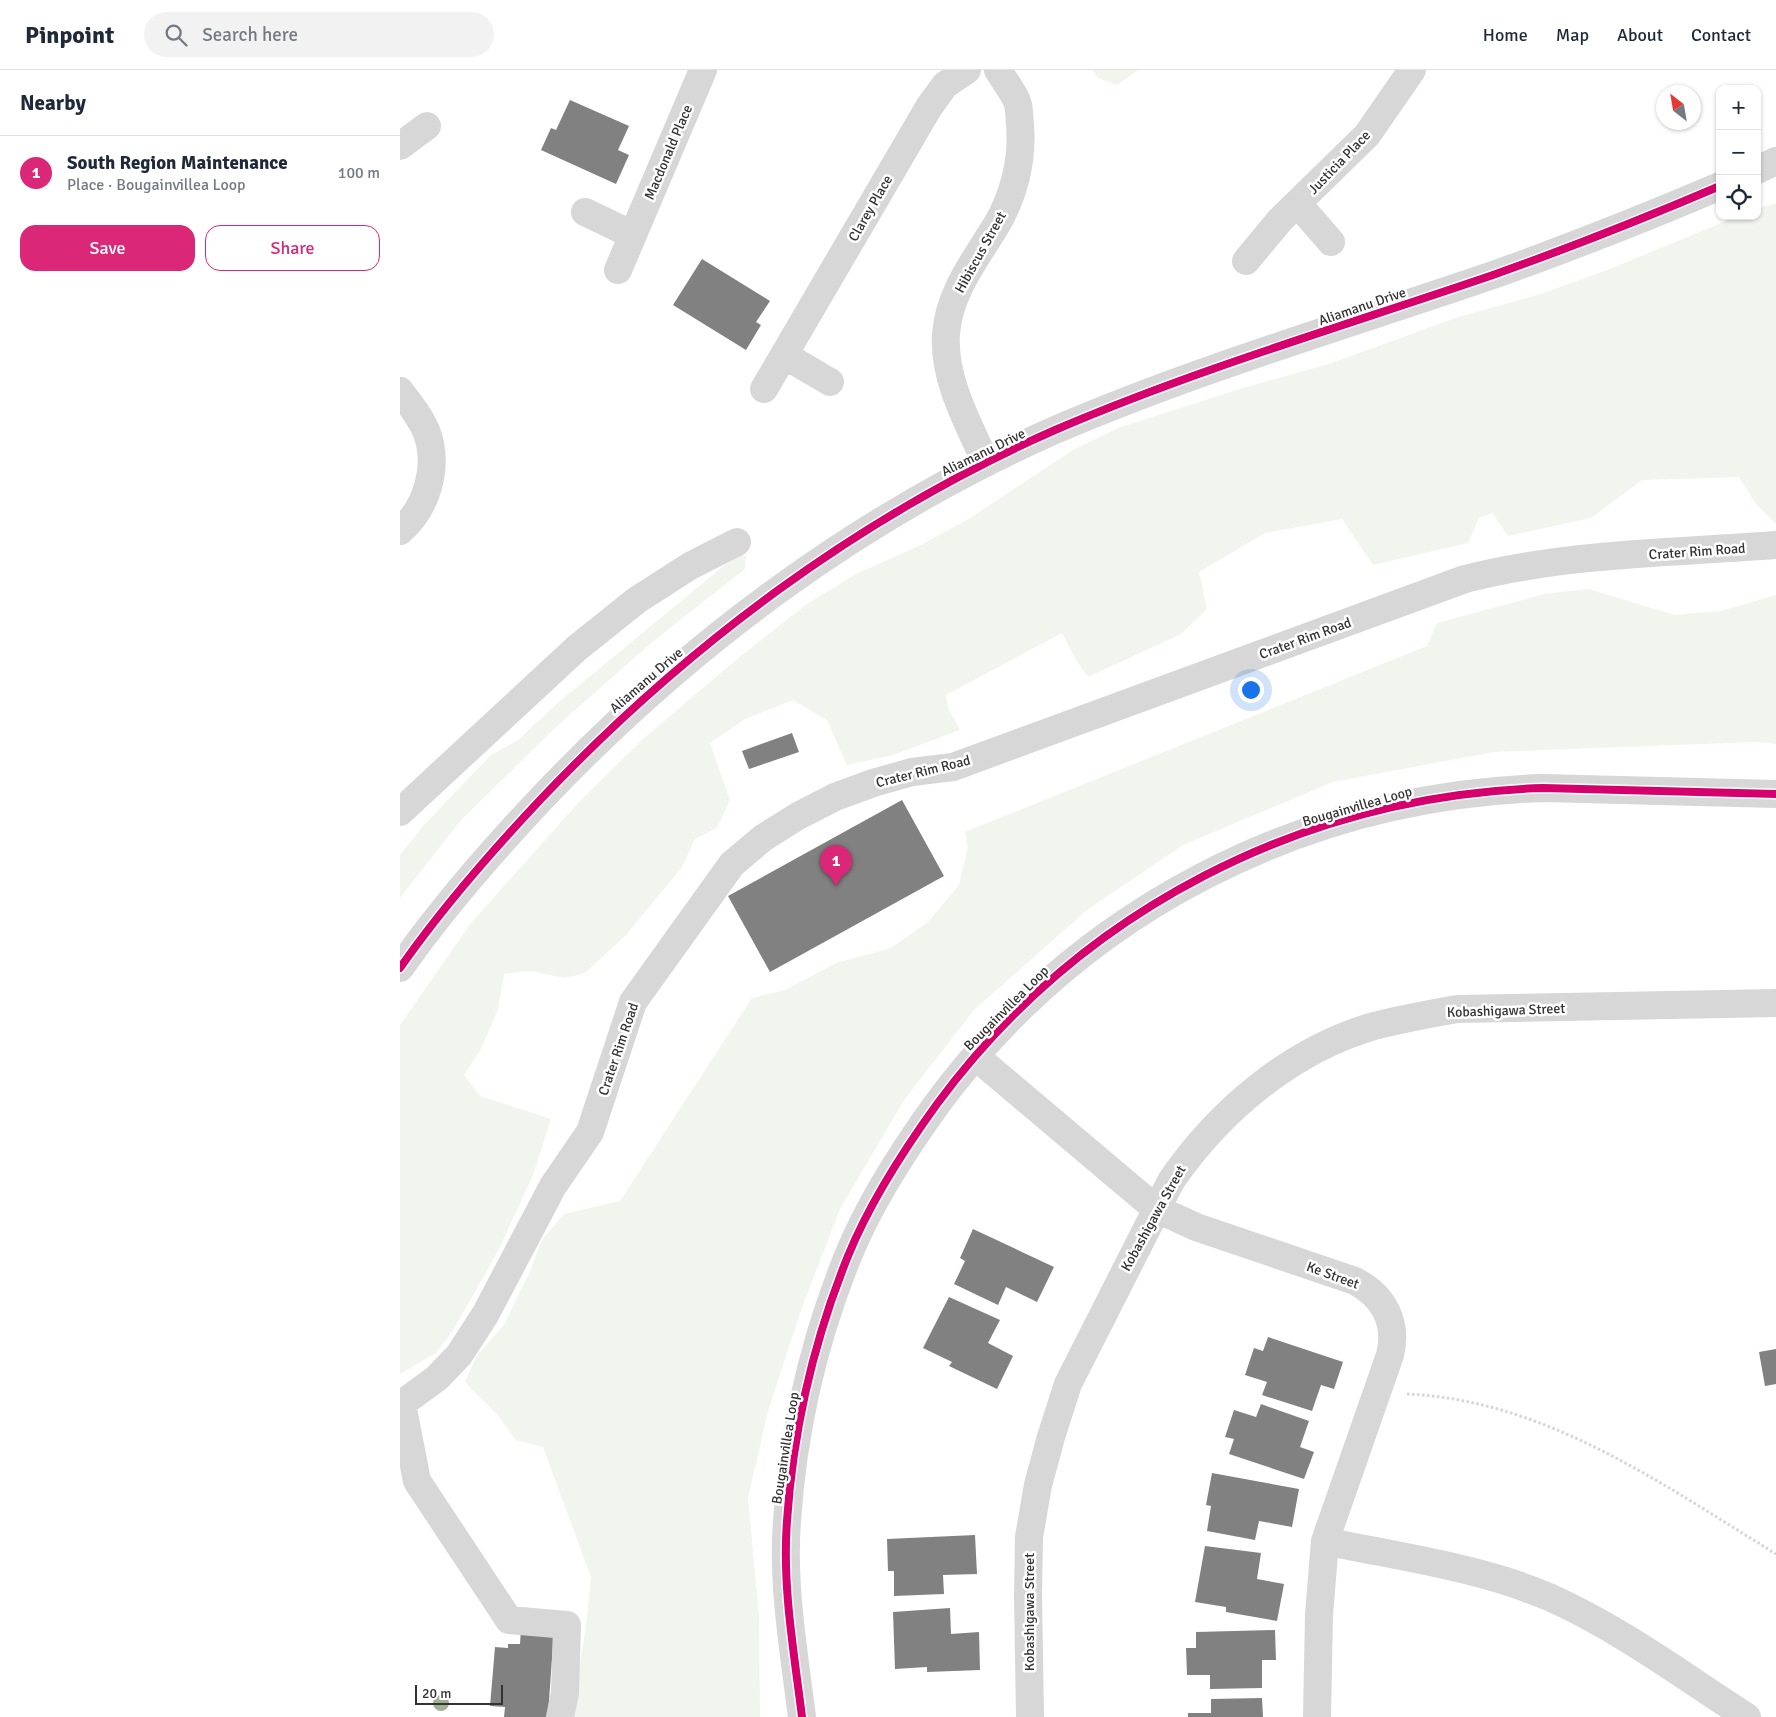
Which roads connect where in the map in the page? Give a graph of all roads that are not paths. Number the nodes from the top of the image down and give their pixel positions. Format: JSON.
{"nodes":[{"id":1,"x":703,"y":70,"type":"edge"},
{"id":2,"x":967,"y":70,"type":"edge"},
{"id":3,"x":998,"y":70,"type":"edge"},
{"id":4,"x":1412,"y":70,"type":"edge"},
{"id":5,"x":427,"y":126,"type":"dead end"},
{"id":6,"x":400,"y":146,"type":"edge"},
{"id":7,"x":1776,"y":161,"type":"edge"},
{"id":8,"x":1761,"y":168,"type":"edge"},
{"id":9,"x":1716,"y":188,"type":"edge"},
{"id":10,"x":1298,"y":204,"type":"junction"},
{"id":11,"x":585,"y":212,"type":"dead end"},
{"id":12,"x":633,"y":235,"type":"junction"},
{"id":13,"x":1331,"y":242,"type":"dead end"},
{"id":14,"x":1246,"y":261,"type":"dead end"},
{"id":15,"x":618,"y":270,"type":"dead end"},
{"id":16,"x":784,"y":355,"type":"junction"},
{"id":17,"x":830,"y":382,"type":"dead end"},
{"id":18,"x":764,"y":389,"type":"dead end"},
{"id":19,"x":400,"y":391,"type":"edge"},
{"id":20,"x":986,"y":463,"type":"junction"},
{"id":21,"x":400,"y":531,"type":"edge"},
{"id":22,"x":737,"y":542,"type":"dead end"},
{"id":23,"x":1776,"y":545,"type":"edge"},
{"id":24,"x":1776,"y":794,"type":"edge"},
{"id":25,"x":400,"y":812,"type":"edge"},
{"id":26,"x":400,"y":968,"type":"edge"},
{"id":27,"x":1776,"y":1003,"type":"edge"},
{"id":28,"x":975,"y":1056,"type":"junction"},
{"id":29,"x":1155,"y":1208,"type":"junction"},
{"id":30,"x":401,"y":1405,"type":"edge"},
{"id":31,"x":1325,"y":1541,"type":"junction"},
{"id":32,"x":560,"y":1717,"type":"edge"},
{"id":33,"x":802,"y":1717,"type":"edge"},
{"id":34,"x":1030,"y":1717,"type":"edge"},
{"id":35,"x":1317,"y":1717,"type":"edge"},
{"id":36,"x":1747,"y":1717,"type":"edge"}],
"edges":[{"from":1,"to":12,"type":"street","name":"Macdonald Place"},
{"from":2,"to":16,"type":"street","name":"Clarey Place"},
{"from":3,"to":20,"type":"street","name":"Hibiscus Street"},
{"from":4,"to":10,"type":"street","name":"Justicia Place"},
{"from":5,"to":6,"type":"street"},
{"from":7,"to":8,"type":"street"},
{"from":9,"to":20,"type":"street","name":"Aliamanu Drive"},
{"from":10,"to":13,"type":"street","name":"Justicia Place"},
{"from":10,"to":14,"type":"street","name":"Justicia Place"},
{"from":11,"to":12,"type":"street"},
{"from":12,"to":15,"type":"street","name":"Macdonald Place"},
{"from":16,"to":17,"type":"street"},
{"from":16,"to":18,"type":"street","name":"Clarey Place"},
{"from":19,"to":21,"type":"street"},
{"from":20,"to":26,"type":"street","name":"Aliamanu Drive"},
{"from":22,"to":25,"type":"street"},
{"from":23,"to":30,"type":"street","name":"Crater Rim Road"},
{"from":24,"to":28,"type":"street","name":"Bougainvillea Loop"},
{"from":27,"to":29,"type":"street","name":"Kobashigawa Street"},
{"from":28,"to":29,"type":"street","name":"Ke Street"},
{"from":28,"to":33,"type":"street","name":"Bougainvillea Loop"},
{"from":29,"to":31,"type":"street","name":"Ke Street"},
{"from":29,"to":34,"type":"street","name":"Kobashigawa Street"},
{"from":30,"to":32,"type":"street"},
{"from":31,"to":35,"type":"street","name":"Ke Street"},
{"from":31,"to":36,"type":"street"}]}
